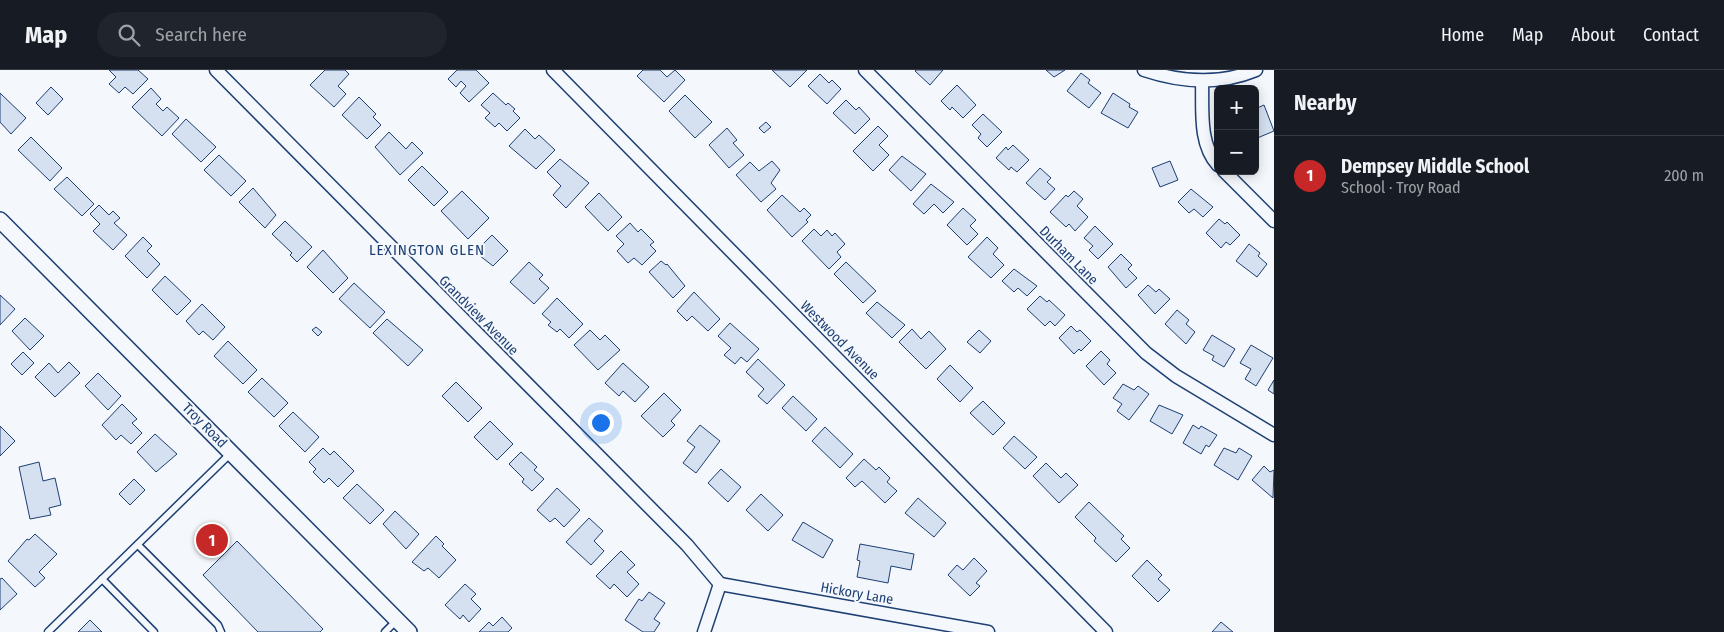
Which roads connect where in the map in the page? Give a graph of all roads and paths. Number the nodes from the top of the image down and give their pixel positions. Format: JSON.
{"nodes":[{"id":1,"x":216,"y":70,"type":"edge"},
{"id":2,"x":553,"y":70,"type":"edge"},
{"id":3,"x":865,"y":70,"type":"edge"},
{"id":4,"x":1144,"y":70,"type":"edge"},
{"id":5,"x":1256,"y":70,"type":"edge"},
{"id":6,"x":1202,"y":81,"type":"junction"},
{"id":7,"x":1214,"y":160,"type":"edge"},
{"id":8,"x":1228,"y":175,"type":"edge"},
{"id":9,"x":0,"y":220,"type":"edge"},
{"id":10,"x":1274,"y":221,"type":"edge"},
{"id":11,"x":1274,"y":435,"type":"edge"},
{"id":12,"x":232,"y":452,"type":"junction"},
{"id":13,"x":138,"y":544,"type":"junction"},
{"id":14,"x":102,"y":580,"type":"junction"},
{"id":15,"x":720,"y":584,"type":"junction"},
{"id":16,"x":397,"y":620,"type":"junction"},
{"id":17,"x":48,"y":632,"type":"edge"},
{"id":18,"x":154,"y":632,"type":"edge"},
{"id":19,"x":220,"y":632,"type":"edge"},
{"id":20,"x":386,"y":632,"type":"edge"},
{"id":21,"x":408,"y":632,"type":"edge"},
{"id":22,"x":704,"y":632,"type":"edge"},
{"id":23,"x":988,"y":632,"type":"edge"},
{"id":24,"x":1106,"y":632,"type":"edge"}],
"edges":[{"from":1,"to":15,"type":"street","name":"Grandview Avenue"},
{"from":2,"to":24,"type":"street","name":"Westwood Avenue"},
{"from":3,"to":11,"type":"street","name":"Durham Lane"},
{"from":4,"to":6,"type":"street"},
{"from":5,"to":6,"type":"street"},
{"from":6,"to":7,"type":"street"},
{"from":8,"to":10,"type":"street"},
{"from":9,"to":12,"type":"street","name":"Troy Road"},
{"from":12,"to":13,"type":"lane"},
{"from":12,"to":16,"type":"street","name":"Troy Road"},
{"from":13,"to":14,"type":"lane"},
{"from":13,"to":19,"type":"lane"},
{"from":14,"to":17,"type":"lane"},
{"from":14,"to":18,"type":"lane"},
{"from":15,"to":22,"type":"street"},
{"from":15,"to":23,"type":"street","name":"Hickory Lane"},
{"from":16,"to":20,"type":"lane"},
{"from":16,"to":21,"type":"street","name":"Troy Road"}]}
